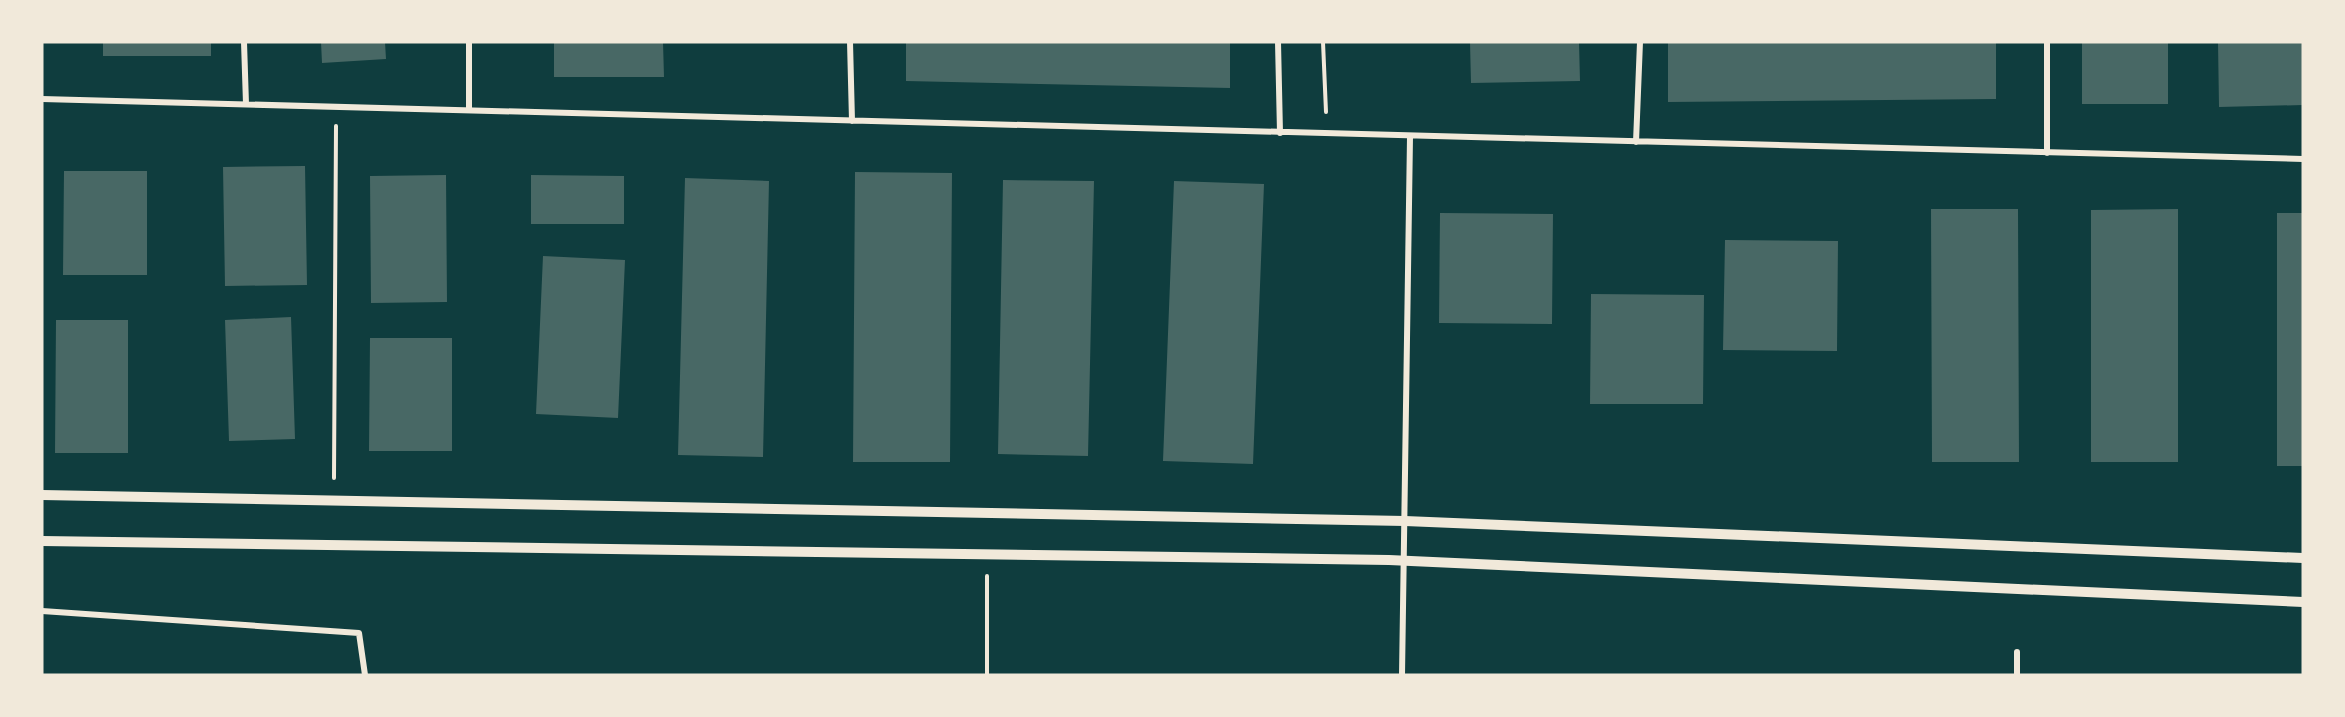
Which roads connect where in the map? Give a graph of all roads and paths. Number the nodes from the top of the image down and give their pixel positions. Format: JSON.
{"nodes":[{"id":1,"x":244,"y":42,"type":"edge"},
{"id":2,"x":469,"y":42,"type":"edge"},
{"id":3,"x":850,"y":42,"type":"edge"},
{"id":4,"x":1278,"y":42,"type":"edge"},
{"id":5,"x":1323,"y":42,"type":"edge"},
{"id":6,"x":1640,"y":42,"type":"edge"},
{"id":7,"x":2047,"y":42,"type":"edge"},
{"id":8,"x":42,"y":99,"type":"edge"},
{"id":9,"x":246,"y":104,"type":"junction"},
{"id":10,"x":337,"y":107,"type":"junction"},
{"id":11,"x":470,"y":110,"type":"junction"},
{"id":12,"x":852,"y":121,"type":"junction"},
{"id":13,"x":1280,"y":133,"type":"junction"},
{"id":14,"x":1327,"y":134,"type":"junction"},
{"id":15,"x":1410,"y":136,"type":"junction"},
{"id":16,"x":1636,"y":142,"type":"junction"},
{"id":17,"x":2047,"y":153,"type":"junction"},
{"id":18,"x":2303,"y":159,"type":"edge"},
{"id":19,"x":42,"y":495,"type":"edge"},
{"id":20,"x":334,"y":500,"type":"junction"},
{"id":21,"x":1405,"y":520,"type":"junction"},
{"id":22,"x":42,"y":541,"type":"edge"},
{"id":23,"x":987,"y":554,"type":"junction"},
{"id":24,"x":2303,"y":558,"type":"edge"},
{"id":25,"x":1404,"y":561,"type":"junction"},
{"id":26,"x":2303,"y":602,"type":"edge"},
{"id":27,"x":42,"y":611,"type":"edge"},
{"id":28,"x":2017,"y":652,"type":"dead end"},
{"id":29,"x":364,"y":675,"type":"edge"},
{"id":30,"x":987,"y":675,"type":"edge"},
{"id":31,"x":1402,"y":675,"type":"edge"},
{"id":32,"x":2017,"y":675,"type":"edge"}],
"edges":[{"from":1,"to":9,"type":"street"},
{"from":2,"to":11,"type":"street"},
{"from":3,"to":12,"type":"street"},
{"from":4,"to":13,"type":"street"},
{"from":5,"to":14,"type":"path"},
{"from":6,"to":16,"type":"street"},
{"from":7,"to":17,"type":"street"},
{"from":8,"to":9,"type":"street"},
{"from":9,"to":10,"type":"street"},
{"from":10,"to":11,"type":"street"},
{"from":10,"to":20,"type":"path"},
{"from":11,"to":12,"type":"street"},
{"from":12,"to":13,"type":"street"},
{"from":13,"to":14,"type":"street"},
{"from":14,"to":15,"type":"street"},
{"from":15,"to":16,"type":"street"},
{"from":15,"to":21,"type":"street"},
{"from":16,"to":17,"type":"street"},
{"from":17,"to":18,"type":"street"},
{"from":19,"to":20,"type":"street"},
{"from":20,"to":21,"type":"street"},
{"from":21,"to":24,"type":"street"},
{"from":21,"to":25,"type":"street"},
{"from":22,"to":23,"type":"street"},
{"from":23,"to":25,"type":"street"},
{"from":23,"to":30,"type":"path"},
{"from":25,"to":26,"type":"street"},
{"from":25,"to":31,"type":"street"},
{"from":27,"to":29,"type":"street"},
{"from":28,"to":32,"type":"street"}]}
